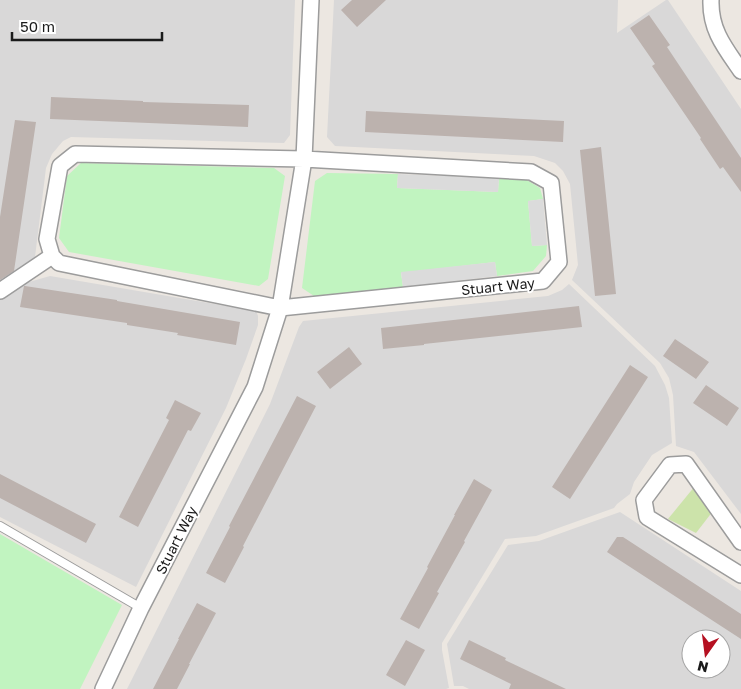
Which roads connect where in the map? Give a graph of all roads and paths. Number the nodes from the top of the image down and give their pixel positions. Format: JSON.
{"nodes":[{"id":1,"x":311,"y":0,"type":"edge"},
{"id":2,"x":711,"y":0,"type":"edge"},
{"id":3,"x":741,"y":71,"type":"edge"},
{"id":4,"x":304,"y":159,"type":"junction"},
{"id":5,"x":52,"y":256,"type":"junction"},
{"id":6,"x":0,"y":291,"type":"edge"},
{"id":7,"x":280,"y":308,"type":"junction"},
{"id":8,"x":0,"y":526,"type":"edge"},
{"id":9,"x":741,"y":542,"type":"edge"},
{"id":10,"x":741,"y":575,"type":"edge"},
{"id":11,"x":141,"y":608,"type":"junction"},
{"id":12,"x":103,"y":689,"type":"edge"}],
"edges":[{"from":1,"to":4,"type":"street","name":"Stuart Way"},
{"from":2,"to":3,"type":"street"},
{"from":4,"to":5,"type":"street"},
{"from":4,"to":7,"type":"street","name":"Stuart Way"},
{"from":4,"to":7,"type":"street","name":"Stuart Way"},
{"from":5,"to":6,"type":"street"},
{"from":5,"to":7,"type":"street"},
{"from":7,"to":11,"type":"street","name":"Stuart Way"},
{"from":8,"to":11,"type":"lane"},
{"from":9,"to":10,"type":"street"},
{"from":11,"to":12,"type":"street","name":"Stuart Way"}]}
